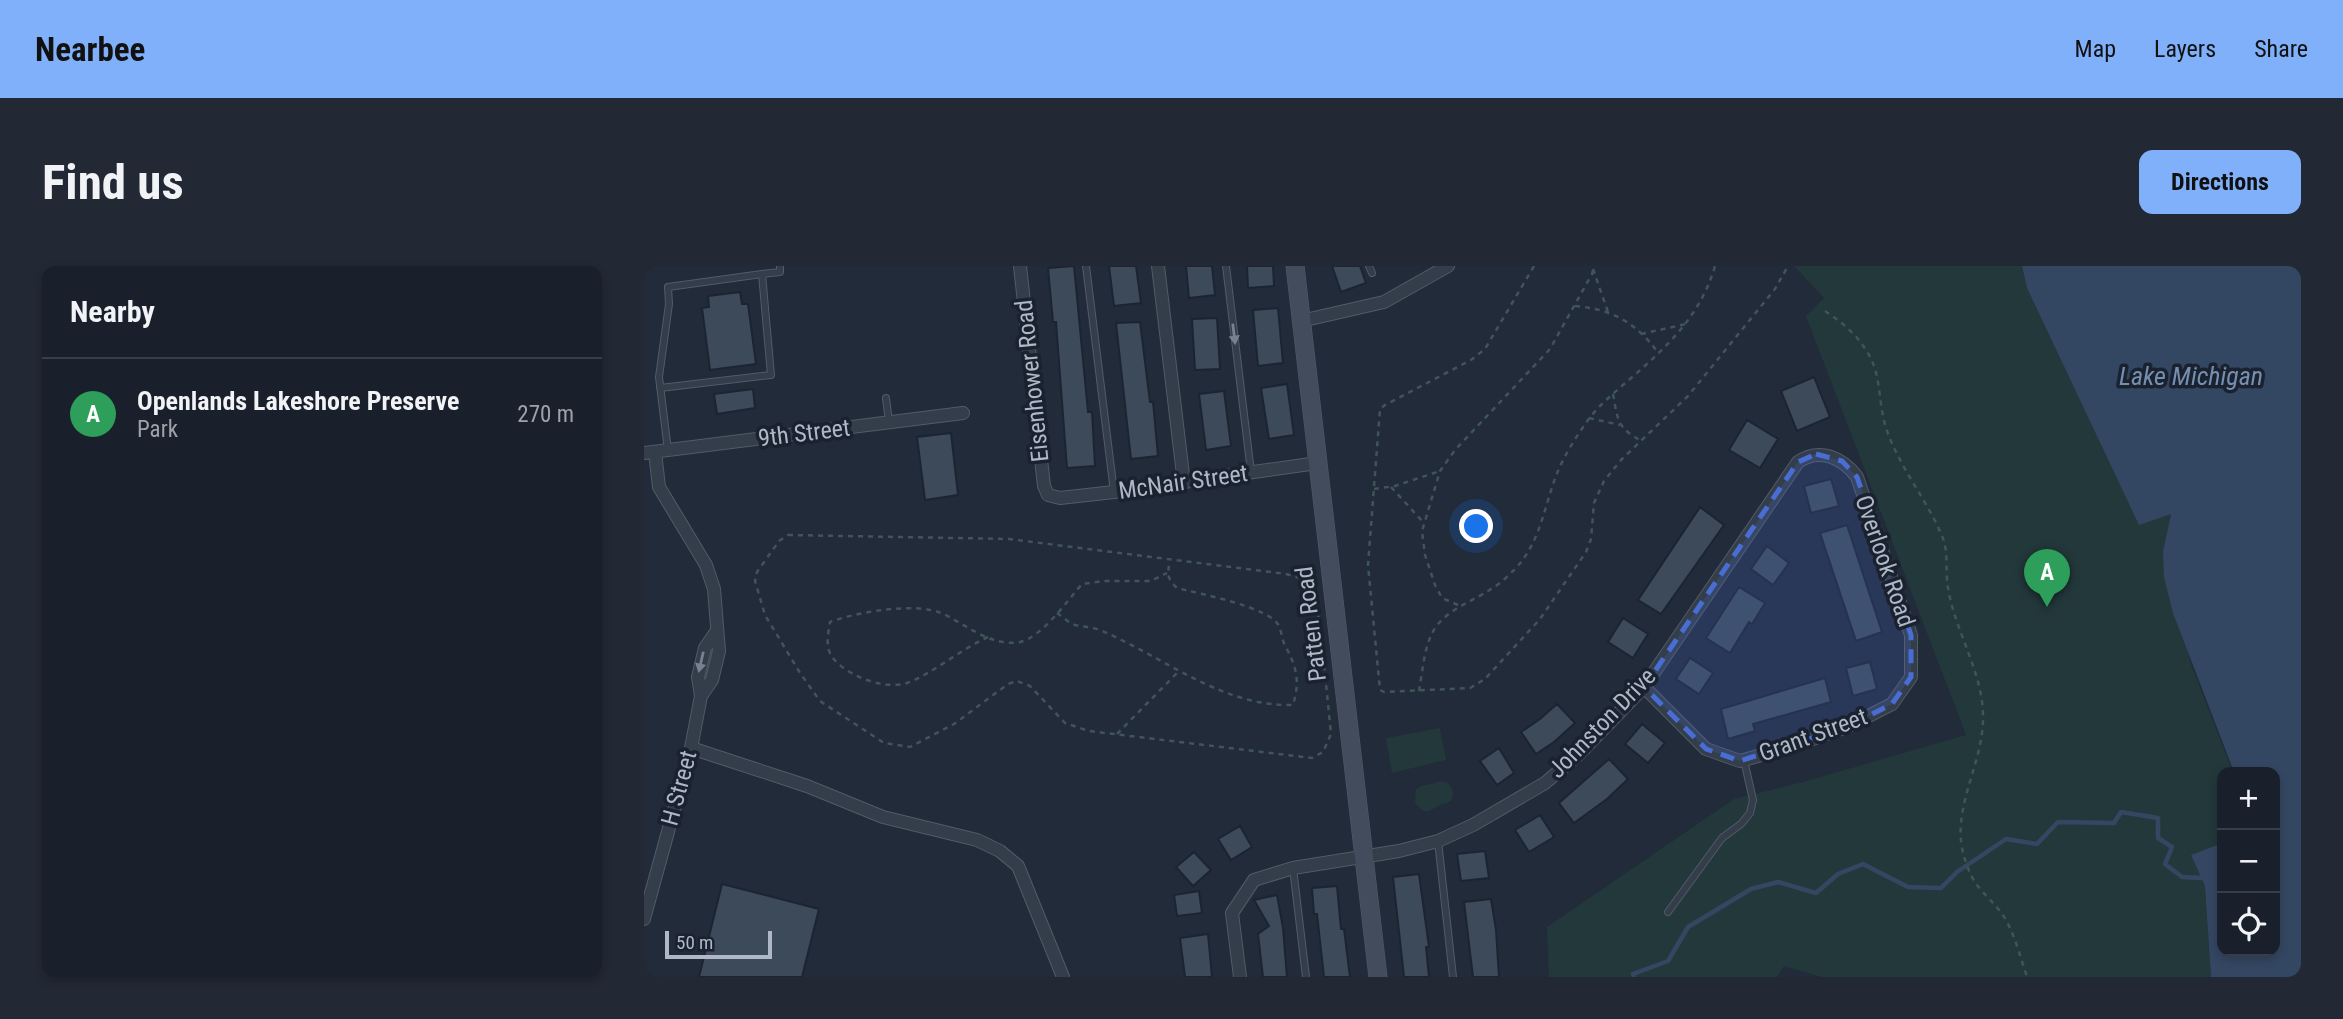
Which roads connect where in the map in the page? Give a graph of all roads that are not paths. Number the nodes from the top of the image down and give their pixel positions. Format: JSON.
{"nodes":[{"id":1,"x":780,"y":266,"type":"edge"},
{"id":2,"x":1020,"y":266,"type":"edge"},
{"id":3,"x":1086,"y":266,"type":"edge"},
{"id":4,"x":1157,"y":266,"type":"edge"},
{"id":5,"x":1226,"y":266,"type":"edge"},
{"id":6,"x":1295,"y":266,"type":"edge"},
{"id":7,"x":1448,"y":266,"type":"edge"},
{"id":8,"x":762,"y":274,"type":"junction"},
{"id":9,"x":1301,"y":321,"type":"junction"},
{"id":10,"x":660,"y":388,"type":"junction"},
{"id":11,"x":886,"y":398,"type":"dead end"},
{"id":12,"x":963,"y":413,"type":"dead end"},
{"id":13,"x":889,"y":422,"type":"junction"},
{"id":14,"x":656,"y":452,"type":"edge"},
{"id":15,"x":1832,"y":457,"type":"joint"},
{"id":16,"x":1317,"y":463,"type":"junction"},
{"id":17,"x":1251,"y":472,"type":"junction"},
{"id":18,"x":1184,"y":482,"type":"junction"},
{"id":19,"x":1114,"y":492,"type":"junction"},
{"id":20,"x":1048,"y":495,"type":"joint"},
{"id":21,"x":1911,"y":677,"type":"joint"},
{"id":22,"x":1644,"y":687,"type":"junction"},
{"id":23,"x":691,"y":748,"type":"junction"},
{"id":24,"x":1744,"y":760,"type":"junction"},
{"id":25,"x":1437,"y":841,"type":"junction"},
{"id":26,"x":1363,"y":857,"type":"junction"},
{"id":27,"x":1293,"y":868,"type":"junction"},
{"id":28,"x":1668,"y":912,"type":"dead end"},
{"id":29,"x":644,"y":919,"type":"edge"},
{"id":30,"x":1063,"y":977,"type":"edge"},
{"id":31,"x":1240,"y":977,"type":"edge"},
{"id":32,"x":1306,"y":977,"type":"edge"},
{"id":33,"x":1378,"y":977,"type":"edge"},
{"id":34,"x":1453,"y":977,"type":"edge"}],
"edges":[{"from":1,"to":8,"type":"lane"},
{"from":2,"to":20,"type":"street","name":"Eisenhower Road"},
{"from":3,"to":19,"type":"lane"},
{"from":4,"to":18,"type":"street"},
{"from":5,"to":17,"type":"lane","one_way":true},
{"from":6,"to":9,"type":"street","name":"Patten Road"},
{"from":7,"to":9,"type":"street"},
{"from":8,"to":10,"type":"lane"},
{"from":8,"to":10,"type":"lane"},
{"from":9,"to":16,"type":"street","name":"Patten Road"},
{"from":10,"to":14,"type":"lane"},
{"from":11,"to":13,"type":"lane"},
{"from":12,"to":13,"type":"street","name":"9th Street"},
{"from":13,"to":14,"type":"street","name":"9th Street"},
{"from":14,"to":23,"type":"street","name":"H Street"},
{"from":15,"to":21,"type":"street","name":"Overlook Road"},
{"from":15,"to":22,"type":"street","name":"Johnston Drive"},
{"from":16,"to":17,"type":"street","name":"McNair Street"},
{"from":16,"to":26,"type":"street","name":"Patten Road"},
{"from":17,"to":18,"type":"street","name":"McNair Street"},
{"from":18,"to":19,"type":"street","name":"McNair Street"},
{"from":19,"to":20,"type":"street","name":"McNair Street"},
{"from":21,"to":24,"type":"street","name":"Grant Street"},
{"from":22,"to":24,"type":"street","name":"Grant Street"},
{"from":22,"to":25,"type":"street","name":"Johnston Drive"},
{"from":23,"to":29,"type":"street","name":"H Street"},
{"from":23,"to":30,"type":"street"},
{"from":24,"to":28,"type":"lane"},
{"from":25,"to":26,"type":"street","name":"Johnston Drive"},
{"from":25,"to":34,"type":"lane"},
{"from":26,"to":27,"type":"street","name":"Johnston Drive"},
{"from":26,"to":33,"type":"street","name":"Patten Road"},
{"from":27,"to":31,"type":"street","name":"Johnston Drive"},
{"from":27,"to":32,"type":"lane"}]}
